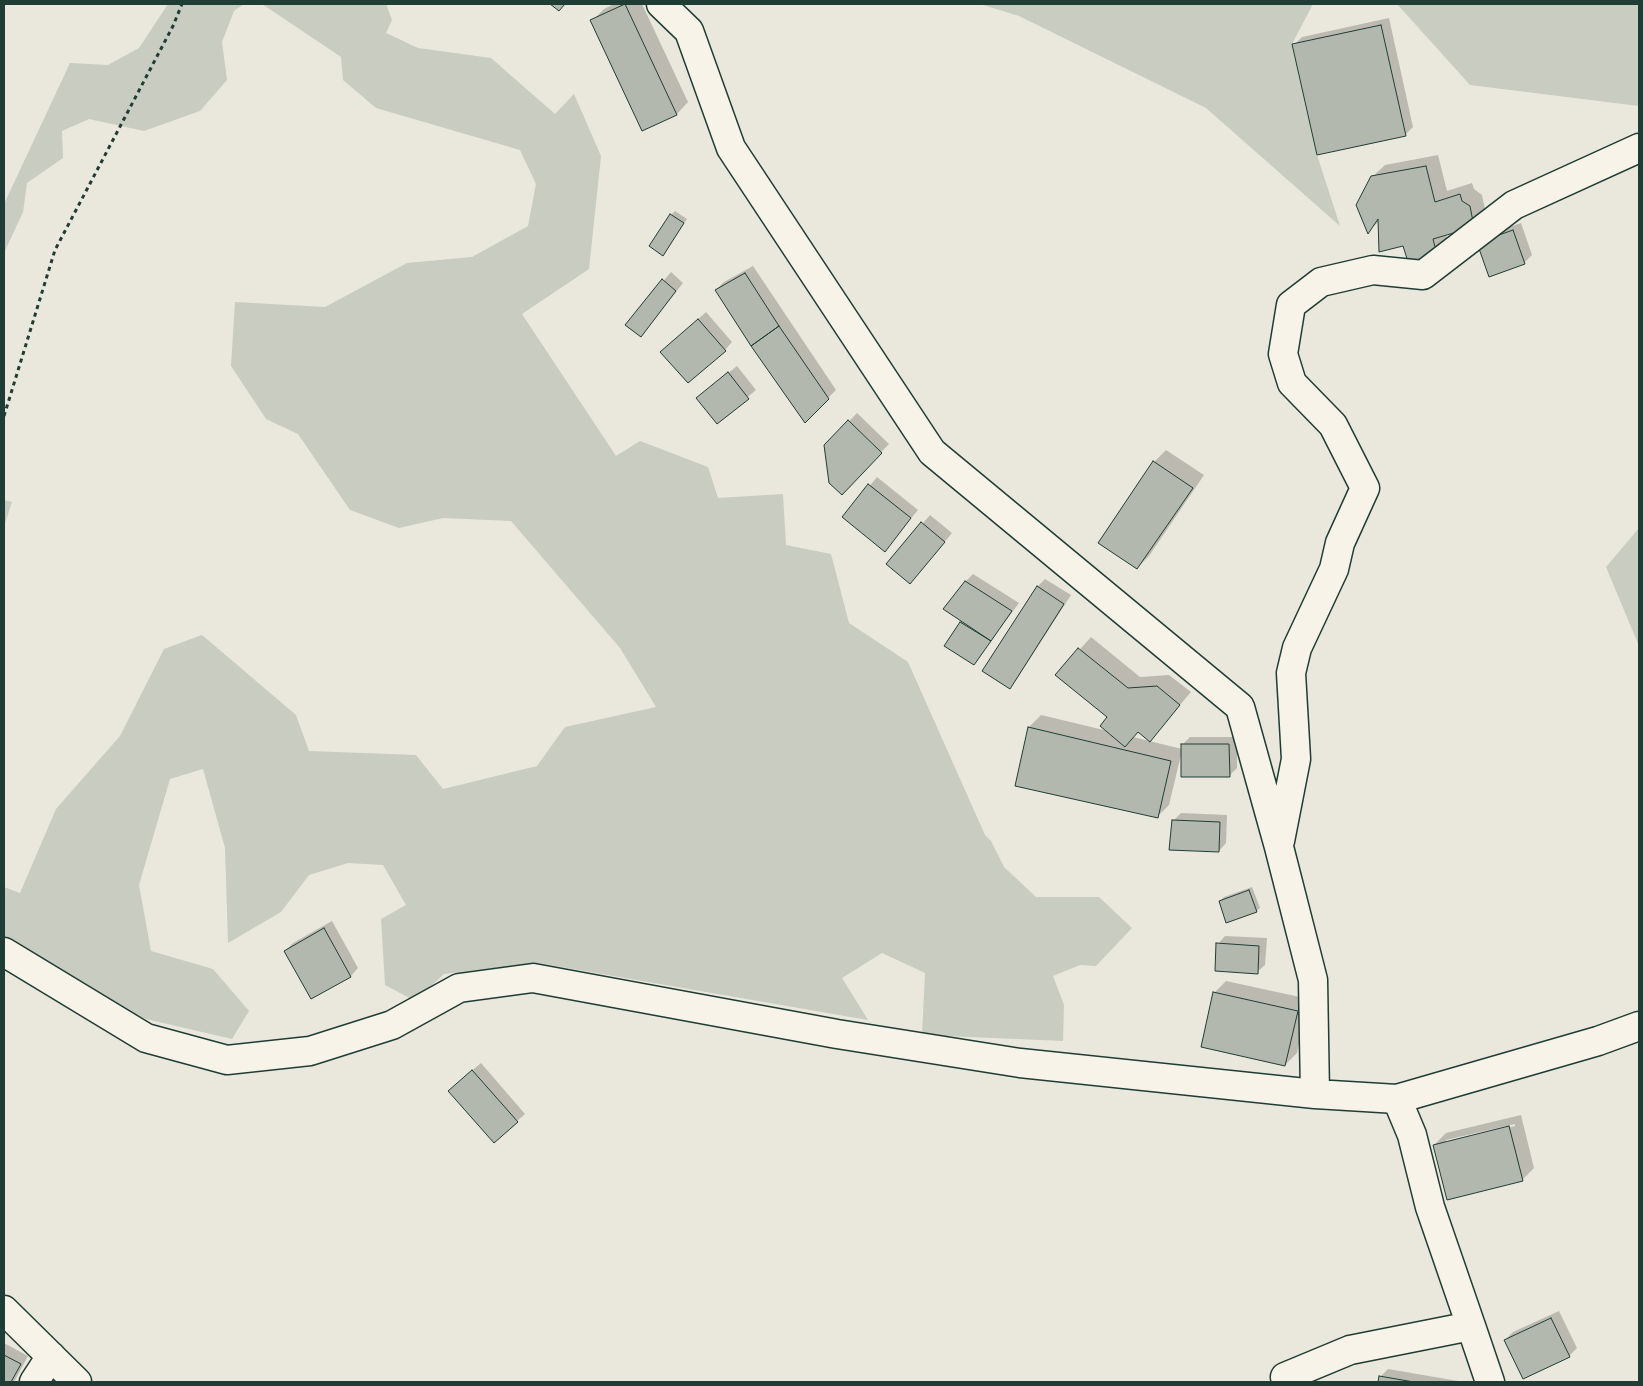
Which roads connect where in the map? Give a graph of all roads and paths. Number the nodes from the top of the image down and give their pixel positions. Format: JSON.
{"nodes":[{"id":1,"x":182,"y":4,"type":"edge"},
{"id":2,"x":661,"y":4,"type":"edge"},
{"id":3,"x":1639,"y":148,"type":"edge"},
{"id":4,"x":4,"y":416,"type":"edge"},
{"id":5,"x":1279,"y":847,"type":"junction"},
{"id":6,"x":4,"y":952,"type":"edge"},
{"id":7,"x":1639,"y":1026,"type":"edge"},
{"id":8,"x":1315,"y":1094,"type":"junction"},
{"id":9,"x":1397,"y":1099,"type":"junction"},
{"id":10,"x":4,"y":1310,"type":"edge"},
{"id":11,"x":1471,"y":1326,"type":"junction"},
{"id":12,"x":51,"y":1356,"type":"junction"},
{"id":13,"x":1283,"y":1380,"type":"edge"},
{"id":14,"x":34,"y":1382,"type":"edge"},
{"id":15,"x":77,"y":1382,"type":"edge"},
{"id":16,"x":1490,"y":1382,"type":"edge"}],
"edges":[{"from":1,"to":4,"type":"path"},
{"from":2,"to":5,"type":"street"},
{"from":3,"to":5,"type":"street"},
{"from":5,"to":8,"type":"street"},
{"from":6,"to":8,"type":"street"},
{"from":7,"to":9,"type":"street"},
{"from":8,"to":9,"type":"street"},
{"from":9,"to":11,"type":"street"},
{"from":10,"to":12,"type":"street"},
{"from":11,"to":13,"type":"street"},
{"from":11,"to":16,"type":"street"},
{"from":12,"to":14,"type":"street"},
{"from":12,"to":15,"type":"street"}]}
